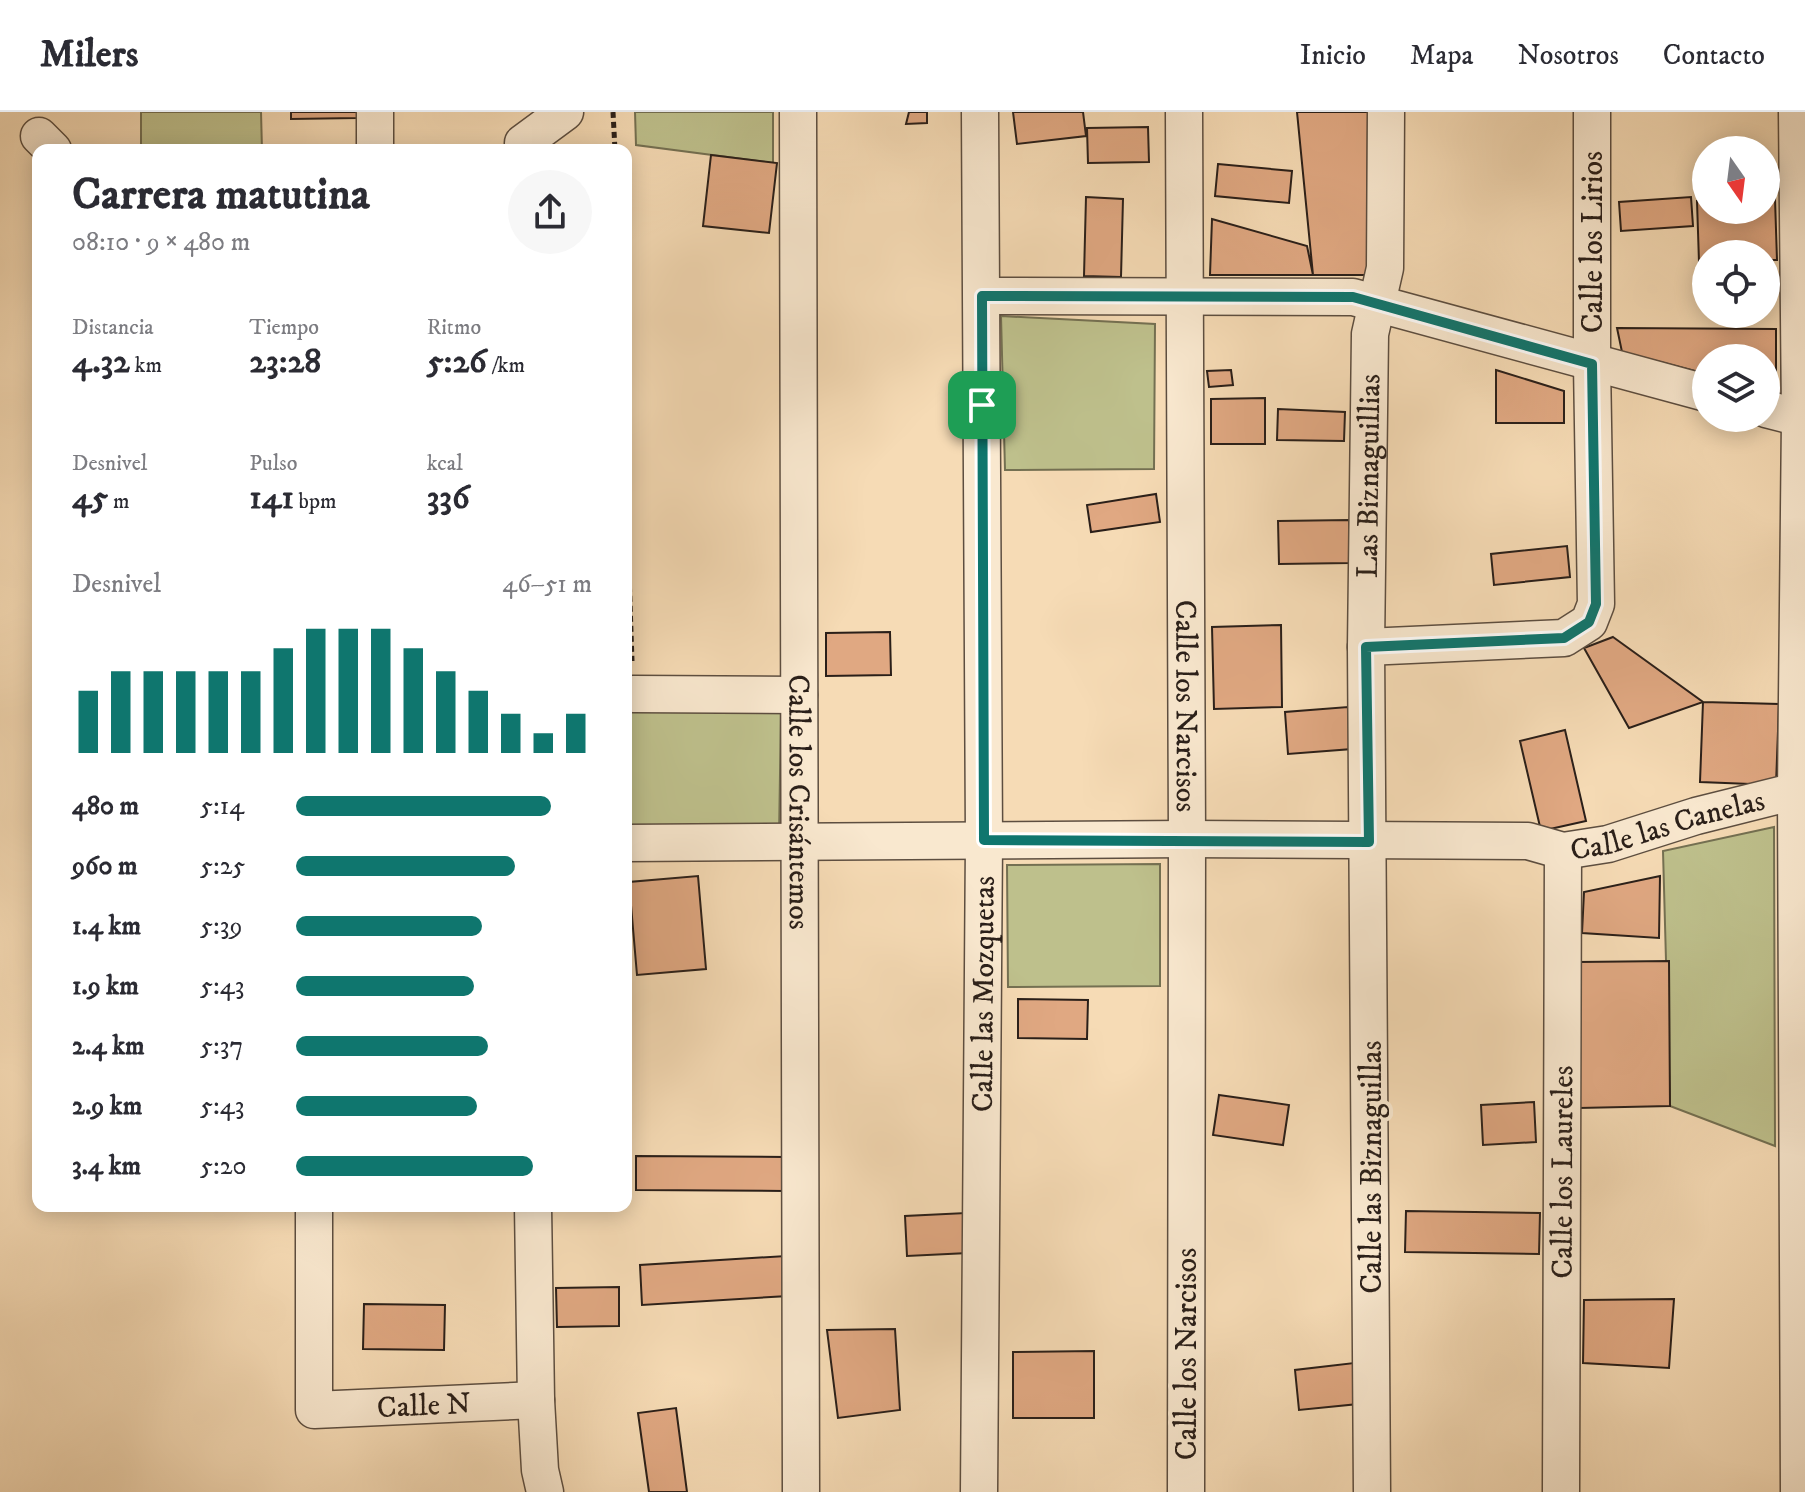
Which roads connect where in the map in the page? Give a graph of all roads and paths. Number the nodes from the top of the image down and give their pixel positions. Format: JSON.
{"nodes":[{"id":1,"x":375,"y":112,"type":"edge"},
{"id":2,"x":565,"y":112,"type":"edge"},
{"id":3,"x":613,"y":112,"type":"edge"},
{"id":4,"x":798,"y":112,"type":"edge"},
{"id":5,"x":980,"y":112,"type":"edge"},
{"id":6,"x":1184,"y":112,"type":"edge"},
{"id":7,"x":1386,"y":112,"type":"edge"},
{"id":8,"x":1592,"y":112,"type":"edge"},
{"id":9,"x":1797,"y":112,"type":"edge"},
{"id":10,"x":375,"y":144,"type":"edge"},
{"id":11,"x":523,"y":144,"type":"edge"},
{"id":12,"x":615,"y":144,"type":"edge"},
{"id":13,"x":982,"y":296,"type":"junction"},
{"id":14,"x":1185,"y":297,"type":"junction"},
{"id":15,"x":1375,"y":304,"type":"junction"},
{"id":16,"x":1592,"y":364,"type":"junction"},
{"id":17,"x":1692,"y":389,"type":"edge"},
{"id":18,"x":1790,"y":415,"type":"edge"},
{"id":19,"x":1366,"y":647,"type":"junction"},
{"id":20,"x":632,"y":664,"type":"edge"},
{"id":21,"x":633,"y":694,"type":"joint"},
{"id":22,"x":799,"y":695,"type":"junction"},
{"id":23,"x":1796,"y":791,"type":"junction"},
{"id":24,"x":1187,"y":839,"type":"junction"},
{"id":25,"x":984,"y":840,"type":"junction"},
{"id":26,"x":801,"y":842,"type":"junction"},
{"id":27,"x":1369,"y":842,"type":"junction"},
{"id":28,"x":632,"y":843,"type":"edge"},
{"id":29,"x":1563,"y":851,"type":"junction"},
{"id":30,"x":1802,"y":1198,"type":"edge"},
{"id":31,"x":314,"y":1212,"type":"edge"},
{"id":32,"x":533,"y":1212,"type":"edge"},
{"id":33,"x":536,"y":1400,"type":"junction"},
{"id":34,"x":545,"y":1492,"type":"edge"},
{"id":35,"x":801,"y":1492,"type":"edge"},
{"id":36,"x":979,"y":1492,"type":"edge"},
{"id":37,"x":1186,"y":1492,"type":"edge"},
{"id":38,"x":1372,"y":1492,"type":"edge"},
{"id":39,"x":1561,"y":1492,"type":"edge"},
{"id":40,"x":1799,"y":1492,"type":"edge"}],
"edges":[{"from":1,"to":10,"type":"street"},
{"from":2,"to":11,"type":"street"},
{"from":3,"to":12,"type":"path"},
{"from":4,"to":22,"type":"street","name":"Calle los Crisántemos"},
{"from":5,"to":13,"type":"street","name":"Calle las Mozquetas"},
{"from":6,"to":14,"type":"street","name":"Calle los Narcisos"},
{"from":7,"to":15,"type":"street","name":"Las Biznaguillias"},
{"from":8,"to":16,"type":"street","name":"Calle los Lirios"},
{"from":9,"to":18,"type":"street"},
{"from":13,"to":14,"type":"street"},
{"from":13,"to":25,"type":"street","name":"Calle las Mozquetas"},
{"from":14,"to":15,"type":"street"},
{"from":14,"to":24,"type":"street","name":"Calle los Narcisos"},
{"from":15,"to":16,"type":"street"},
{"from":15,"to":19,"type":"street","name":"Las Biznaguillias"},
{"from":16,"to":17,"type":"street"},
{"from":16,"to":19,"type":"street","name":"Calle los Lirios"},
{"from":18,"to":23,"type":"street"},
{"from":19,"to":27,"type":"street","name":"Las Biznaguillias"},
{"from":20,"to":21,"type":"path"},
{"from":21,"to":22,"type":"street"},
{"from":22,"to":26,"type":"street","name":"Calle los Crisántemos"},
{"from":23,"to":29,"type":"street","name":"Calle las Canelas"},
{"from":23,"to":30,"type":"street"},
{"from":24,"to":25,"type":"street","name":"Calle las Canelas"},
{"from":24,"to":27,"type":"street","name":"Calle las Canelas"},
{"from":24,"to":37,"type":"street","name":"Calle los Narcisos"},
{"from":25,"to":26,"type":"street","name":"Calle las Canelas"},
{"from":25,"to":36,"type":"street","name":"Calle las Mozquetas"},
{"from":26,"to":28,"type":"street","name":"Calle las Canelas"},
{"from":26,"to":35,"type":"street","name":"Calle los Crisántemos"},
{"from":27,"to":29,"type":"street","name":"Calle las Canelas"},
{"from":27,"to":38,"type":"street","name":"Calle las Biznaguillas"},
{"from":29,"to":39,"type":"street","name":"Calle los Laureles"},
{"from":30,"to":40,"type":"street"},
{"from":31,"to":33,"type":"street","name":"Calle N"},
{"from":32,"to":33,"type":"street"},
{"from":33,"to":34,"type":"street"}]}
